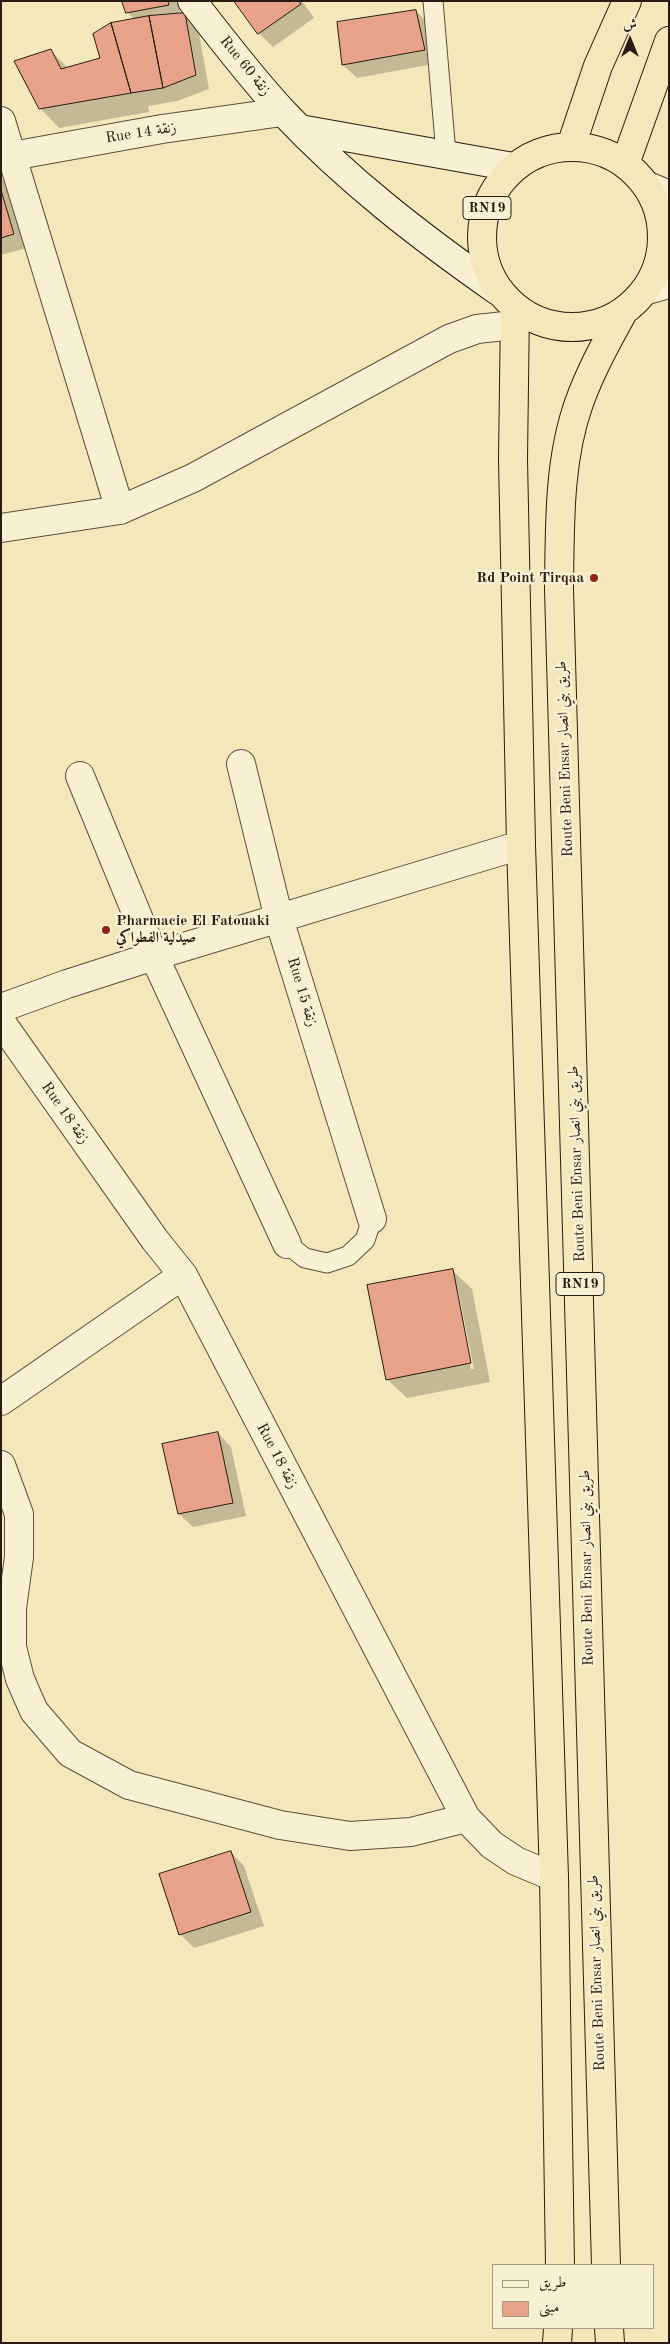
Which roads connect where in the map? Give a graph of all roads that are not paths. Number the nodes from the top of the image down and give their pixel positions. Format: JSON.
{"nodes":[{"id":1,"x":192,"y":1,"type":"edge"},
{"id":2,"x":433,"y":1,"type":"edge"},
{"id":3,"x":627,"y":1,"type":"edge"},
{"id":4,"x":669,"y":41,"type":"edge"},
{"id":5,"x":291,"y":120,"type":"junction"},
{"id":6,"x":1,"y":121,"type":"edge"},
{"id":7,"x":571,"y":146,"type":"junction"},
{"id":8,"x":446,"y":154,"type":"junction"},
{"id":9,"x":6,"y":156,"type":"edge"},
{"id":10,"x":625,"y":164,"type":"junction"},
{"id":11,"x":513,"y":167,"type":"junction"},
{"id":12,"x":658,"y":190,"type":"edge"},
{"id":13,"x":658,"y":287,"type":"edge"},
{"id":14,"x":509,"y":308,"type":"junction"},
{"id":15,"x":622,"y":314,"type":"junction"},
{"id":16,"x":120,"y":510,"type":"junction"},
{"id":17,"x":1,"y":528,"type":"edge"},
{"id":18,"x":241,"y":764,"type":"dead end"},
{"id":19,"x":80,"y":776,"type":"dead end"},
{"id":20,"x":521,"y":845,"type":"junction"},
{"id":21,"x":279,"y":919,"type":"junction"},
{"id":22,"x":154,"y":956,"type":"junction"},
{"id":23,"x":1,"y":1008,"type":"edge"},
{"id":24,"x":1,"y":1022,"type":"edge"},
{"id":25,"x":372,"y":1219,"type":"joint"},
{"id":26,"x":287,"y":1244,"type":"joint"},
{"id":27,"x":183,"y":1275,"type":"junction"},
{"id":28,"x":1,"y":1401,"type":"edge"},
{"id":29,"x":1,"y":1465,"type":"edge"},
{"id":30,"x":466,"y":1818,"type":"junction"},
{"id":31,"x":554,"y":1877,"type":"junction"},
{"id":32,"x":560,"y":2264,"type":"edge"},
{"id":33,"x":606,"y":2264,"type":"edge"},
{"id":34,"x":558,"y":2329,"type":"edge"},
{"id":35,"x":609,"y":2329,"type":"edge"},
{"id":36,"x":557,"y":2343,"type":"edge"},
{"id":37,"x":610,"y":2343,"type":"edge"}],
"edges":[{"from":1,"to":5,"type":"street","name":"Rue 60 زنقة"},
{"from":2,"to":8,"type":"lane"},
{"from":3,"to":7,"type":"highway"},
{"from":4,"to":10,"type":"highway"},
{"from":5,"to":8,"type":"street","name":"Rue 14 زنقة"},
{"from":5,"to":9,"type":"street","name":"Rue 14 زنقة"},
{"from":5,"to":14,"type":"street","name":"Rue 60 زنقة"},
{"from":6,"to":9,"type":"street"},
{"from":7,"to":10,"type":"highway","number":"RN19"},
{"from":7,"to":11,"type":"highway","number":"RN19"},
{"from":8,"to":11,"type":"street","name":"Rue 14 زنقة"},
{"from":9,"to":16,"type":"street"},
{"from":10,"to":12,"type":"highway","number":"RN19"},
{"from":11,"to":14,"type":"highway","number":"RN19"},
{"from":12,"to":13,"type":"highway","number":"RN19"},
{"from":13,"to":15,"type":"highway","number":"RN19"},
{"from":14,"to":15,"type":"highway","number":"RN19"},
{"from":14,"to":16,"type":"street"},
{"from":14,"to":20,"type":"highway","number":"RN19"},
{"from":15,"to":33,"type":"highway","name":"Route Beni Ensar طريق بني انصار","number":"RN19"},
{"from":16,"to":17,"type":"street"},
{"from":18,"to":21,"type":"street","name":"Rue 15 زنقة"},
{"from":19,"to":22,"type":"street"},
{"from":20,"to":21,"type":"street"},
{"from":20,"to":31,"type":"highway","number":"RN19"},
{"from":21,"to":22,"type":"street"},
{"from":21,"to":25,"type":"street","name":"Rue 15 زنقة"},
{"from":22,"to":23,"type":"street"},
{"from":22,"to":26,"type":"street"},
{"from":24,"to":27,"type":"street","name":"Rue 18 زنقة"},
{"from":25,"to":26,"type":"lane"},
{"from":27,"to":28,"type":"street"},
{"from":27,"to":30,"type":"street","name":"Rue 18 زنقة"},
{"from":29,"to":30,"type":"street"},
{"from":30,"to":31,"type":"street","name":"Rue 18 زنقة"},
{"from":31,"to":32,"type":"highway","number":"RN19"},
{"from":34,"to":36,"type":"highway"},
{"from":35,"to":37,"type":"highway"}]}
